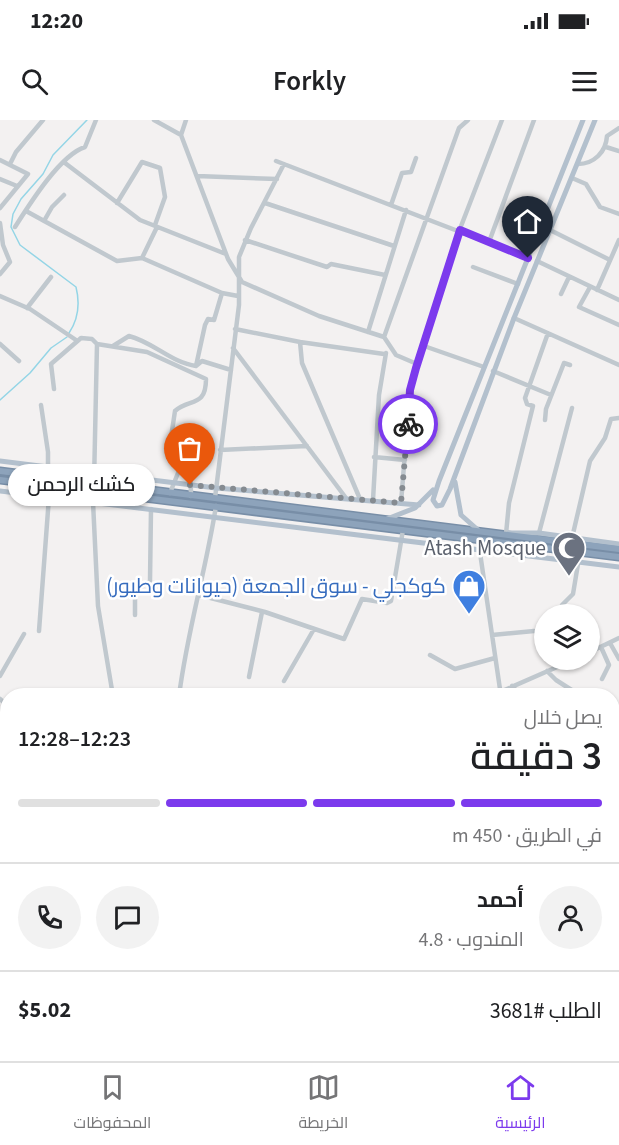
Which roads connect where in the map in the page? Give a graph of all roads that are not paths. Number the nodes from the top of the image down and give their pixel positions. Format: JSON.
{"nodes":[{"id":1,"x":43,"y":120,"type":"edge"},
{"id":2,"x":96,"y":120,"type":"edge"},
{"id":3,"x":154,"y":120,"type":"edge"},
{"id":4,"x":186,"y":120,"type":"edge"},
{"id":5,"x":468,"y":120,"type":"edge"},
{"id":6,"x":502,"y":120,"type":"edge"},
{"id":7,"x":534,"y":120,"type":"edge"},
{"id":8,"x":583,"y":120,"type":"edge"},
{"id":9,"x":595,"y":120,"type":"edge"},
{"id":10,"x":619,"y":128,"type":"edge"},
{"id":11,"x":181,"y":135,"type":"junction"},
{"id":12,"x":606,"y":147,"type":"junction"},
{"id":13,"x":619,"y":152,"type":"edge"},
{"id":14,"x":416,"y":158,"type":"dead end"},
{"id":15,"x":0,"y":160,"type":"edge"},
{"id":16,"x":276,"y":161,"type":"dead end"},
{"id":17,"x":65,"y":163,"type":"junction"},
{"id":18,"x":10,"y":164,"type":"junction"},
{"id":19,"x":284,"y":164,"type":"junction"},
{"id":20,"x":578,"y":164,"type":"junction"},
{"id":21,"x":197,"y":176,"type":"junction"},
{"id":22,"x":572,"y":178,"type":"junction"},
{"id":23,"x":0,"y":179,"type":"edge"},
{"id":24,"x":277,"y":180,"type":"junction"},
{"id":25,"x":18,"y":186,"type":"junction"},
{"id":26,"x":64,"y":195,"type":"dead end"},
{"id":27,"x":117,"y":203,"type":"junction"},
{"id":28,"x":265,"y":203,"type":"junction"},
{"id":29,"x":391,"y":205,"type":"junction"},
{"id":30,"x":0,"y":208,"type":"edge"},
{"id":31,"x":406,"y":210,"type":"junction"},
{"id":32,"x":26,"y":211,"type":"junction"},
{"id":33,"x":619,"y":214,"type":"edge"},
{"id":34,"x":427,"y":218,"type":"junction"},
{"id":35,"x":44,"y":221,"type":"junction"},
{"id":36,"x":0,"y":223,"type":"edge"},
{"id":37,"x":156,"y":226,"type":"junction"},
{"id":38,"x":15,"y":227,"type":"dead end"},
{"id":39,"x":460,"y":230,"type":"junction"},
{"id":40,"x":550,"y":230,"type":"junction"},
{"id":41,"x":245,"y":240,"type":"junction"},
{"id":42,"x":619,"y":240,"type":"edge"},
{"id":43,"x":489,"y":242,"type":"junction"},
{"id":44,"x":394,"y":246,"type":"junction"},
{"id":45,"x":226,"y":254,"type":"junction"},
{"id":46,"x":142,"y":258,"type":"junction"},
{"id":47,"x":528,"y":258,"type":"junction"},
{"id":48,"x":610,"y":260,"type":"junction"},
{"id":49,"x":537,"y":261,"type":"junction"},
{"id":50,"x":473,"y":267,"type":"dead end"},
{"id":51,"x":0,"y":274,"type":"edge"},
{"id":52,"x":237,"y":275,"type":"junction"},
{"id":53,"x":385,"y":275,"type":"junction"},
{"id":54,"x":51,"y":277,"type":"dead end"},
{"id":55,"x":569,"y":277,"type":"junction"},
{"id":56,"x":518,"y":284,"type":"junction"},
{"id":57,"x":590,"y":287,"type":"junction"},
{"id":58,"x":597,"y":290,"type":"junction"},
{"id":59,"x":222,"y":293,"type":"junction"},
{"id":60,"x":561,"y":294,"type":"dead end"},
{"id":61,"x":0,"y":296,"type":"edge"},
{"id":62,"x":238,"y":296,"type":"junction"},
{"id":63,"x":619,"y":300,"type":"edge"},
{"id":64,"x":27,"y":308,"type":"junction"},
{"id":65,"x":514,"y":318,"type":"junction"},
{"id":66,"x":619,"y":325,"type":"edge"},
{"id":67,"x":235,"y":329,"type":"junction"},
{"id":68,"x":368,"y":332,"type":"junction"},
{"id":69,"x":548,"y":333,"type":"junction"},
{"id":70,"x":384,"y":337,"type":"junction"},
{"id":71,"x":76,"y":340,"type":"junction"},
{"id":72,"x":300,"y":342,"type":"junction"},
{"id":73,"x":0,"y":344,"type":"edge"},
{"id":74,"x":97,"y":344,"type":"junction"},
{"id":75,"x":113,"y":346,"type":"junction"},
{"id":76,"x":424,"y":346,"type":"junction"},
{"id":77,"x":233,"y":348,"type":"junction"},
{"id":78,"x":391,"y":349,"type":"junction"},
{"id":79,"x":384,"y":354,"type":"junction"},
{"id":80,"x":19,"y":361,"type":"dead end"},
{"id":81,"x":417,"y":364,"type":"junction"},
{"id":82,"x":570,"y":365,"type":"dead end"},
{"id":83,"x":619,"y":365,"type":"edge"},
{"id":84,"x":196,"y":366,"type":"junction"},
{"id":85,"x":484,"y":367,"type":"junction"},
{"id":86,"x":231,"y":370,"type":"junction"},
{"id":87,"x":493,"y":371,"type":"junction"},
{"id":88,"x":529,"y":386,"type":"junction"},
{"id":89,"x":54,"y":389,"type":"dead end"},
{"id":90,"x":551,"y":395,"type":"junction"},
{"id":91,"x":41,"y":405,"type":"dead end"},
{"id":92,"x":533,"y":406,"type":"junction"},
{"id":93,"x":573,"y":408,"type":"dead end"},
{"id":94,"x":546,"y":409,"type":"junction"},
{"id":95,"x":619,"y":417,"type":"edge"},
{"id":96,"x":545,"y":420,"type":"dead end"},
{"id":97,"x":307,"y":446,"type":"junction"},
{"id":98,"x":220,"y":450,"type":"junction"},
{"id":99,"x":190,"y":454,"type":"dead end"},
{"id":100,"x":374,"y":457,"type":"junction"},
{"id":101,"x":405,"y":460,"type":"junction"},
{"id":102,"x":0,"y":461,"type":"edge"},
{"id":103,"x":48,"y":467,"type":"junction"},
{"id":104,"x":0,"y":471,"type":"edge"},
{"id":105,"x":96,"y":473,"type":"junction"},
{"id":106,"x":456,"y":474,"type":"junction"},
{"id":107,"x":48,"y":478,"type":"junction"},
{"id":108,"x":0,"y":480,"type":"edge"},
{"id":109,"x":439,"y":481,"type":"junction"},
{"id":110,"x":94,"y":483,"type":"junction"},
{"id":111,"x":175,"y":483,"type":"junction"},
{"id":112,"x":190,"y":485,"type":"junction"},
{"id":113,"x":216,"y":488,"type":"junction"},
{"id":114,"x":0,"y":491,"type":"edge"},
{"id":115,"x":170,"y":493,"type":"junction"},
{"id":116,"x":190,"y":496,"type":"junction"},
{"id":117,"x":49,"y":497,"type":"junction"},
{"id":118,"x":215,"y":498,"type":"junction"},
{"id":119,"x":346,"y":498,"type":"junction"},
{"id":120,"x":360,"y":499,"type":"junction"},
{"id":121,"x":373,"y":501,"type":"junction"},
{"id":122,"x":93,"y":502,"type":"junction"},
{"id":123,"x":401,"y":503,"type":"junction"},
{"id":124,"x":419,"y":505,"type":"junction"},
{"id":125,"x":216,"y":506,"type":"junction"},
{"id":126,"x":151,"y":509,"type":"junction"},
{"id":127,"x":214,"y":516,"type":"junction"},
{"id":128,"x":377,"y":519,"type":"junction"},
{"id":129,"x":402,"y":530,"type":"junction"},
{"id":130,"x":539,"y":532,"type":"junction"},
{"id":131,"x":488,"y":533,"type":"junction"},
{"id":132,"x":506,"y":534,"type":"junction"},
{"id":133,"x":498,"y":535,"type":"junction"},
{"id":134,"x":572,"y":538,"type":"junction"},
{"id":135,"x":402,"y":539,"type":"junction"},
{"id":136,"x":478,"y":539,"type":"junction"},
{"id":137,"x":619,"y":544,"type":"edge"},
{"id":138,"x":480,"y":548,"type":"junction"},
{"id":139,"x":619,"y":549,"type":"edge"},
{"id":140,"x":579,"y":552,"type":"junction"},
{"id":141,"x":619,"y":557,"type":"edge"},
{"id":142,"x":579,"y":562,"type":"junction"},
{"id":143,"x":619,"y":567,"type":"edge"},
{"id":144,"x":199,"y":595,"type":"junction"},
{"id":145,"x":563,"y":604,"type":"edge"},
{"id":146,"x":262,"y":612,"type":"junction"},
{"id":147,"x":135,"y":615,"type":"dead end"},
{"id":148,"x":314,"y":629,"type":"junction"},
{"id":149,"x":39,"y":631,"type":"dead end"},
{"id":150,"x":534,"y":631,"type":"dead end"},
{"id":151,"x":24,"y":634,"type":"dead end"},
{"id":152,"x":492,"y":635,"type":"junction"},
{"id":153,"x":619,"y":638,"type":"edge"},
{"id":154,"x":610,"y":642,"type":"junction"},
{"id":155,"x":601,"y":647,"type":"joint"},
{"id":156,"x":430,"y":655,"type":"dead end"},
{"id":157,"x":495,"y":657,"type":"junction"},
{"id":158,"x":619,"y":659,"type":"edge"},
{"id":159,"x":547,"y":671,"type":"joint"},
{"id":160,"x":0,"y":676,"type":"edge"},
{"id":161,"x":249,"y":677,"type":"dead end"},
{"id":162,"x":602,"y":679,"type":"dead end"},
{"id":163,"x":284,"y":681,"type":"dead end"},
{"id":164,"x":512,"y":686,"type":"joint"},
{"id":165,"x":112,"y":688,"type":"edge"},
{"id":166,"x":180,"y":688,"type":"edge"},
{"id":167,"x":499,"y":688,"type":"edge"},
{"id":168,"x":509,"y":688,"type":"edge"},
{"id":169,"x":568,"y":688,"type":"edge"}],
"edges":[{"from":1,"to":18,"type":"street"},
{"from":2,"to":17,"type":"street"},
{"from":3,"to":11,"type":"street"},
{"from":4,"to":11,"type":"street"},
{"from":5,"to":34,"type":"street"},
{"from":6,"to":39,"type":"street"},
{"from":7,"to":43,"type":"street"},
{"from":8,"to":47,"type":"main road"},
{"from":9,"to":20,"type":"main road"},
{"from":10,"to":12,"type":"street"},
{"from":11,"to":21,"type":"street"},
{"from":12,"to":13,"type":"street"},
{"from":12,"to":20,"type":"street"},
{"from":14,"to":29,"type":"street"},
{"from":15,"to":18,"type":"street"},
{"from":16,"to":19,"type":"street"},
{"from":17,"to":27,"type":"street"},
{"from":17,"to":32,"type":"street"},
{"from":18,"to":25,"type":"street"},
{"from":19,"to":24,"type":"street"},
{"from":19,"to":29,"type":"street"},
{"from":20,"to":22,"type":"main road"},
{"from":21,"to":24,"type":"street"},
{"from":21,"to":45,"type":"street"},
{"from":22,"to":33,"type":"street"},
{"from":22,"to":40,"type":"main road"},
{"from":23,"to":25,"type":"street"},
{"from":24,"to":28,"type":"street"},
{"from":25,"to":30,"type":"street"},
{"from":26,"to":35,"type":"street"},
{"from":27,"to":37,"type":"street"},
{"from":27,"to":37,"type":"street"},
{"from":28,"to":41,"type":"street"},
{"from":28,"to":44,"type":"street"},
{"from":29,"to":31,"type":"street"},
{"from":31,"to":34,"type":"street"},
{"from":31,"to":44,"type":"street"},
{"from":32,"to":35,"type":"street"},
{"from":32,"to":38,"type":"street"},
{"from":34,"to":39,"type":"street"},
{"from":34,"to":70,"type":"street"},
{"from":35,"to":46,"type":"street"},
{"from":36,"to":51,"type":"street"},
{"from":37,"to":45,"type":"street"},
{"from":37,"to":46,"type":"street"},
{"from":39,"to":43,"type":"street"},
{"from":39,"to":76,"type":"street"},
{"from":40,"to":48,"type":"street"},
{"from":40,"to":49,"type":"main road"},
{"from":41,"to":52,"type":"street"},
{"from":41,"to":53,"type":"street"},
{"from":42,"to":48,"type":"street"},
{"from":43,"to":47,"type":"street"},
{"from":44,"to":53,"type":"street"},
{"from":45,"to":52,"type":"street"},
{"from":46,"to":59,"type":"street"},
{"from":47,"to":56,"type":"main road"},
{"from":48,"to":58,"type":"street"},
{"from":49,"to":55,"type":"street"},
{"from":49,"to":65,"type":"main road"},
{"from":50,"to":56,"type":"street"},
{"from":52,"to":62,"type":"street"},
{"from":52,"to":68,"type":"street"},
{"from":53,"to":68,"type":"street"},
{"from":54,"to":64,"type":"street"},
{"from":55,"to":57,"type":"street"},
{"from":55,"to":60,"type":"street"},
{"from":56,"to":85,"type":"main road"},
{"from":57,"to":58,"type":"street"},
{"from":57,"to":66,"type":"street"},
{"from":58,"to":63,"type":"street"},
{"from":59,"to":62,"type":"street"},
{"from":59,"to":84,"type":"street"},
{"from":61,"to":64,"type":"street"},
{"from":62,"to":67,"type":"street"},
{"from":64,"to":71,"type":"street"},
{"from":65,"to":69,"type":"street"},
{"from":65,"to":87,"type":"main road"},
{"from":67,"to":72,"type":"street"},
{"from":67,"to":77,"type":"street"},
{"from":68,"to":70,"type":"street"},
{"from":69,"to":83,"type":"street"},
{"from":69,"to":88,"type":"street"},
{"from":70,"to":78,"type":"street"},
{"from":71,"to":74,"type":"street"},
{"from":71,"to":89,"type":"street"},
{"from":72,"to":79,"type":"street"},
{"from":72,"to":120,"type":"street"},
{"from":73,"to":80,"type":"street"},
{"from":74,"to":75,"type":"street"},
{"from":74,"to":105,"type":"street"},
{"from":75,"to":84,"type":"street"},
{"from":75,"to":111,"type":"street"},
{"from":76,"to":81,"type":"street"},
{"from":76,"to":85,"type":"street"},
{"from":77,"to":86,"type":"street"},
{"from":77,"to":97,"type":"street"},
{"from":78,"to":79,"type":"street"},
{"from":78,"to":81,"type":"street"},
{"from":79,"to":100,"type":"street"},
{"from":81,"to":101,"type":"street"},
{"from":82,"to":90,"type":"street"},
{"from":84,"to":86,"type":"street"},
{"from":85,"to":109,"type":"main road"},
{"from":86,"to":98,"type":"street"},
{"from":87,"to":88,"type":"street"},
{"from":87,"to":106,"type":"main road"},
{"from":88,"to":90,"type":"street"},
{"from":88,"to":92,"type":"street"},
{"from":90,"to":94,"type":"street"},
{"from":91,"to":103,"type":"street"},
{"from":92,"to":94,"type":"street"},
{"from":92,"to":132,"type":"street"},
{"from":93,"to":130,"type":"street"},
{"from":94,"to":96,"type":"street"},
{"from":95,"to":134,"type":"street"},
{"from":97,"to":98,"type":"street"},
{"from":97,"to":119,"type":"street"},
{"from":98,"to":113,"type":"street"},
{"from":99,"to":112,"type":"street"},
{"from":100,"to":101,"type":"street"},
{"from":100,"to":121,"type":"street"},
{"from":101,"to":123,"type":"street"},
{"from":102,"to":103,"type":"main road"},
{"from":103,"to":105,"type":"main road"},
{"from":103,"to":107,"type":"street"},
{"from":104,"to":107,"type":"highway"},
{"from":105,"to":110,"type":"street"},
{"from":105,"to":111,"type":"main road"},
{"from":106,"to":109,"type":"main road"},
{"from":106,"to":131,"type":"main road"},
{"from":107,"to":110,"type":"highway"},
{"from":108,"to":125,"type":"highway"},
{"from":109,"to":124,"type":"main road"},
{"from":110,"to":115,"type":"highway"},
{"from":111,"to":112,"type":"main road"},
{"from":111,"to":115,"type":"street"},
{"from":112,"to":113,"type":"main road"},
{"from":112,"to":116,"type":"street"},
{"from":113,"to":118,"type":"street"},
{"from":113,"to":119,"type":"main road"},
{"from":114,"to":117,"type":"main road"},
{"from":115,"to":116,"type":"highway"},
{"from":116,"to":118,"type":"highway"},
{"from":117,"to":122,"type":"main road"},
{"from":117,"to":149,"type":"street"},
{"from":118,"to":128,"type":"highway"},
{"from":119,"to":120,"type":"main road"},
{"from":120,"to":121,"type":"main road"},
{"from":121,"to":123,"type":"main road"},
{"from":122,"to":126,"type":"main road"},
{"from":122,"to":165,"type":"street"},
{"from":123,"to":124,"type":"main road"},
{"from":124,"to":128,"type":"main road"},
{"from":125,"to":127,"type":"street"},
{"from":125,"to":129,"type":"highway"},
{"from":126,"to":127,"type":"main road"},
{"from":126,"to":147,"type":"street"},
{"from":127,"to":135,"type":"main road"},
{"from":127,"to":144,"type":"street"},
{"from":128,"to":131,"type":"highway"},
{"from":129,"to":135,"type":"street"},
{"from":129,"to":136,"type":"highway"},
{"from":130,"to":132,"type":"main road"},
{"from":130,"to":134,"type":"main road"},
{"from":131,"to":133,"type":"highway"},
{"from":132,"to":133,"type":"main road"},
{"from":133,"to":139,"type":"highway"},
{"from":134,"to":137,"type":"main road"},
{"from":135,"to":138,"type":"main road"},
{"from":135,"to":148,"type":"street"},
{"from":136,"to":138,"type":"street"},
{"from":136,"to":140,"type":"highway"},
{"from":138,"to":142,"type":"main road"},
{"from":138,"to":152,"type":"street"},
{"from":140,"to":141,"type":"highway"},
{"from":140,"to":142,"type":"street"},
{"from":142,"to":143,"type":"main road"},
{"from":142,"to":145,"type":"street"},
{"from":144,"to":146,"type":"street"},
{"from":144,"to":166,"type":"street"},
{"from":146,"to":148,"type":"street"},
{"from":146,"to":161,"type":"street"},
{"from":148,"to":163,"type":"street"},
{"from":150,"to":152,"type":"street"},
{"from":151,"to":160,"type":"street"},
{"from":152,"to":157,"type":"street"},
{"from":153,"to":154,"type":"street"},
{"from":154,"to":155,"type":"street"},
{"from":154,"to":158,"type":"street"},
{"from":155,"to":162,"type":"street"},
{"from":156,"to":157,"type":"street"},
{"from":157,"to":167,"type":"street"},
{"from":159,"to":164,"type":"street"},
{"from":159,"to":169,"type":"street"},
{"from":164,"to":168,"type":"street"}]}
